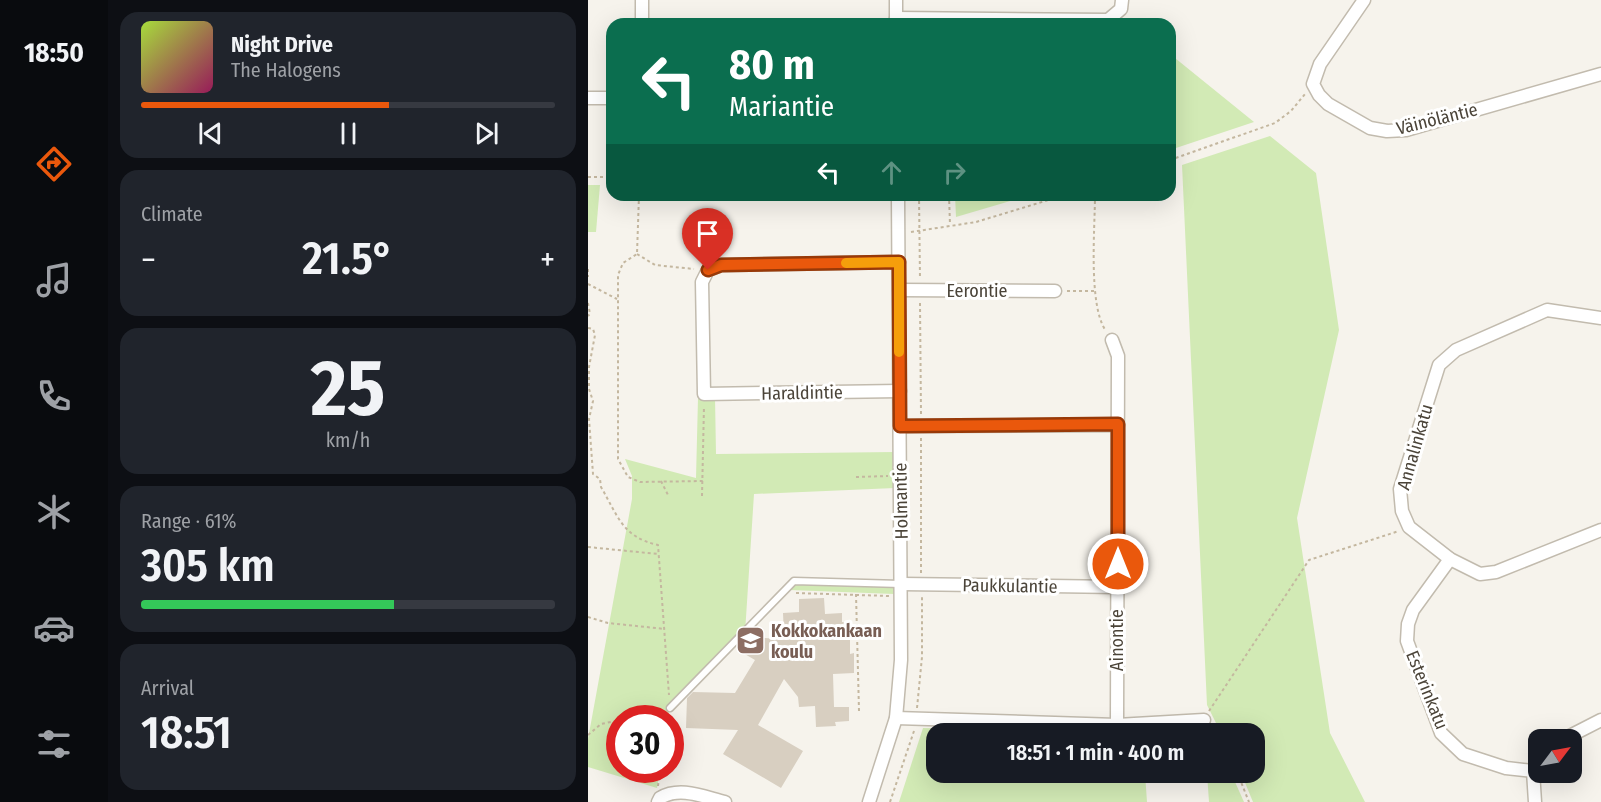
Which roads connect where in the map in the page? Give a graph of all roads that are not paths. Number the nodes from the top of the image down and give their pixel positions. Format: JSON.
{"nodes":[{"id":1,"x":642,"y":0,"type":"edge"},
{"id":2,"x":896,"y":0,"type":"edge"},
{"id":3,"x":1122,"y":0,"type":"edge"},
{"id":4,"x":1364,"y":0,"type":"edge"},
{"id":5,"x":642,"y":18,"type":"edge"},
{"id":6,"x":896,"y":18,"type":"edge"},
{"id":7,"x":1110,"y":18,"type":"edge"},
{"id":8,"x":1601,"y":74,"type":"edge"},
{"id":9,"x":588,"y":98,"type":"edge"},
{"id":10,"x":606,"y":98,"type":"edge"},
{"id":11,"x":898,"y":201,"type":"edge"},
{"id":12,"x":899,"y":262,"type":"junction"},
{"id":13,"x":899,"y":290,"type":"junction"},
{"id":14,"x":1055,"y":291,"type":"road end"},
{"id":15,"x":1601,"y":318,"type":"edge"},
{"id":16,"x":1112,"y":340,"type":"road end"},
{"id":17,"x":900,"y":391,"type":"junction"},
{"id":18,"x":1118,"y":424,"type":"junction"},
{"id":19,"x":900,"y":426,"type":"junction"},
{"id":20,"x":1601,"y":530,"type":"edge"},
{"id":21,"x":1450,"y":559,"type":"junction"},
{"id":22,"x":1118,"y":587,"type":"junction"},
{"id":23,"x":902,"y":591,"type":"junction"},
{"id":24,"x":673,"y":705,"type":"edge"},
{"id":25,"x":896,"y":718,"type":"junction"},
{"id":26,"x":1204,"y":720,"type":"road end"},
{"id":27,"x":1601,"y":720,"type":"edge"},
{"id":28,"x":1050,"y":723,"type":"edge"},
{"id":29,"x":1117,"y":723,"type":"edge"},
{"id":30,"x":1152,"y":723,"type":"edge"},
{"id":31,"x":1582,"y":730,"type":"edge"},
{"id":32,"x":1528,"y":767,"type":"edge"},
{"id":33,"x":1536,"y":783,"type":"edge"},
{"id":34,"x":659,"y":800,"type":"edge"},
{"id":35,"x":725,"y":802,"type":"edge"},
{"id":36,"x":869,"y":802,"type":"edge"},
{"id":37,"x":1535,"y":802,"type":"edge"}],
"edges":[{"from":1,"to":5,"type":"street"},
{"from":2,"to":6,"type":"street"},
{"from":3,"to":7,"type":"street"},
{"from":4,"to":8,"type":"street","name":"Väinöläntie"},
{"from":9,"to":10,"type":"street"},
{"from":11,"to":12,"type":"street","name":"Holmantie"},
{"from":12,"to":13,"type":"street","name":"Holmantie"},
{"from":12,"to":17,"type":"street","name":"Haraldintie"},
{"from":13,"to":14,"type":"street","name":"Eerontie"},
{"from":13,"to":17,"type":"street","name":"Holmantie"},
{"from":15,"to":21,"type":"street","name":"Annalinkatu"},
{"from":16,"to":18,"type":"street","name":"Ainontie"},
{"from":17,"to":19,"type":"street","name":"Holmantie"},
{"from":18,"to":19,"type":"street"},
{"from":18,"to":22,"type":"street","name":"Ainontie"},
{"from":19,"to":23,"type":"street","name":"Holmantie"},
{"from":20,"to":21,"type":"street"},
{"from":21,"to":32,"type":"street","name":"Esterinkatu"},
{"from":22,"to":23,"type":"street","name":"Paukkulantie"},
{"from":22,"to":29,"type":"street","name":"Ainontie"},
{"from":23,"to":24,"type":"lane"},
{"from":23,"to":25,"type":"street","name":"Holmantie"},
{"from":25,"to":28,"type":"street"},
{"from":25,"to":36,"type":"street","name":"Holmantie"},
{"from":26,"to":30,"type":"street"},
{"from":27,"to":31,"type":"street"},
{"from":33,"to":37,"type":"street"},
{"from":34,"to":35,"type":"street"}]}
